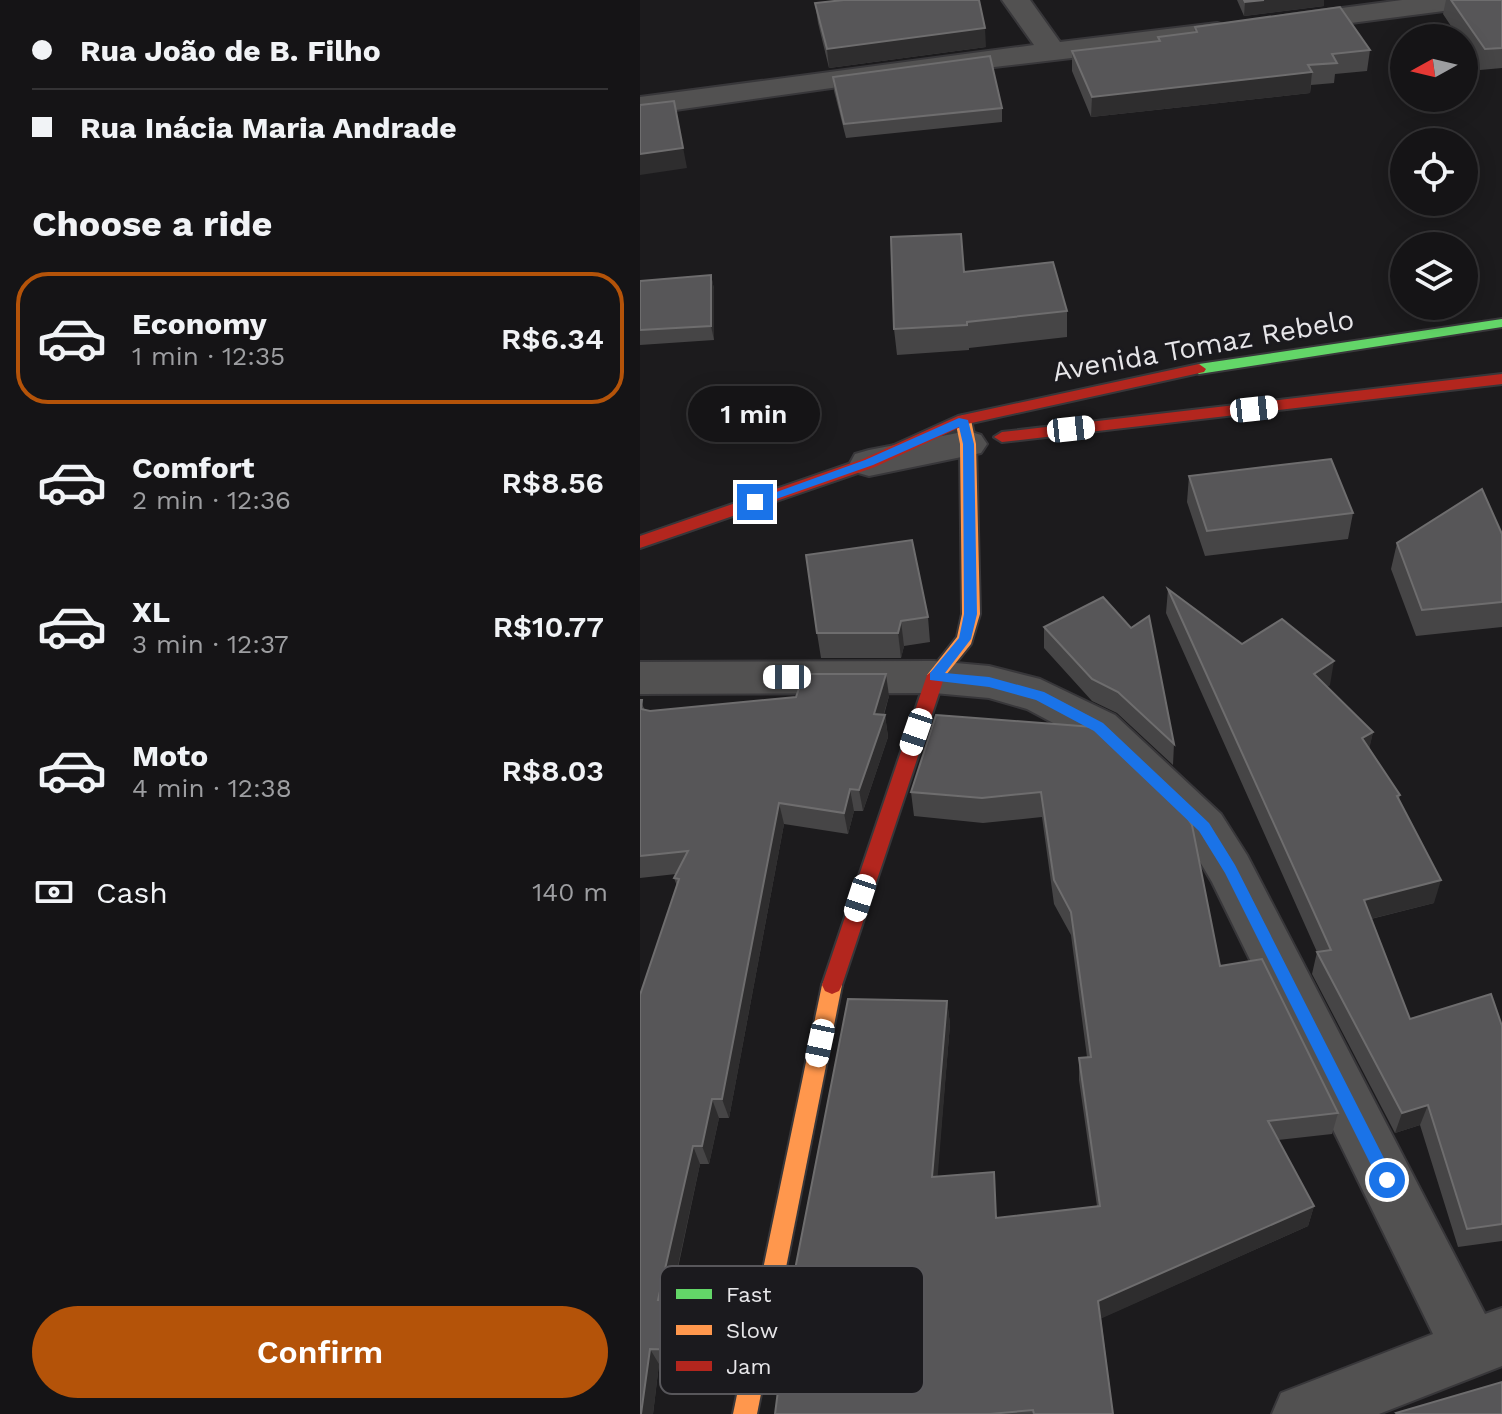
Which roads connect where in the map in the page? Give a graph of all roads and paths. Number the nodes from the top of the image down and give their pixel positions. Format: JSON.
{"nodes":[{"id":1,"x":1016,"y":0,"type":"edge"},
{"id":2,"x":1467,"y":0,"type":"edge"},
{"id":3,"x":1268,"y":25,"type":"edge"},
{"id":4,"x":1237,"y":29,"type":"edge"},
{"id":5,"x":1054,"y":53,"type":"junction"},
{"id":6,"x":640,"y":106,"type":"edge"},
{"id":7,"x":1502,"y":323,"type":"edge"},
{"id":8,"x":1502,"y":379,"type":"edge"},
{"id":9,"x":966,"y":432,"type":"junction"},
{"id":10,"x":869,"y":463,"type":"joint"},
{"id":11,"x":640,"y":542,"type":"edge"},
{"id":12,"x":934,"y":677,"type":"junction"},
{"id":13,"x":640,"y":678,"type":"edge"},
{"id":14,"x":775,"y":1266,"type":"edge"},
{"id":15,"x":1487,"y":1343,"type":"edge"},
{"id":16,"x":749,"y":1394,"type":"edge"},
{"id":17,"x":745,"y":1414,"type":"edge"},
{"id":18,"x":1302,"y":1414,"type":"edge"}],
"edges":[{"from":1,"to":5,"type":"street"},
{"from":2,"to":3,"type":"street"},
{"from":4,"to":5,"type":"street"},
{"from":5,"to":6,"type":"street"},
{"from":7,"to":9,"type":"street","name":"Avenida Tomaz Rebelo"},
{"from":8,"to":9,"type":"street"},
{"from":9,"to":10,"type":"street"},
{"from":9,"to":12,"type":"street"},
{"from":10,"to":11,"type":"street"},
{"from":12,"to":13,"type":"street"},
{"from":12,"to":14,"type":"street"},
{"from":12,"to":15,"type":"street"},
{"from":15,"to":18,"type":"street"},
{"from":16,"to":17,"type":"street"}]}
